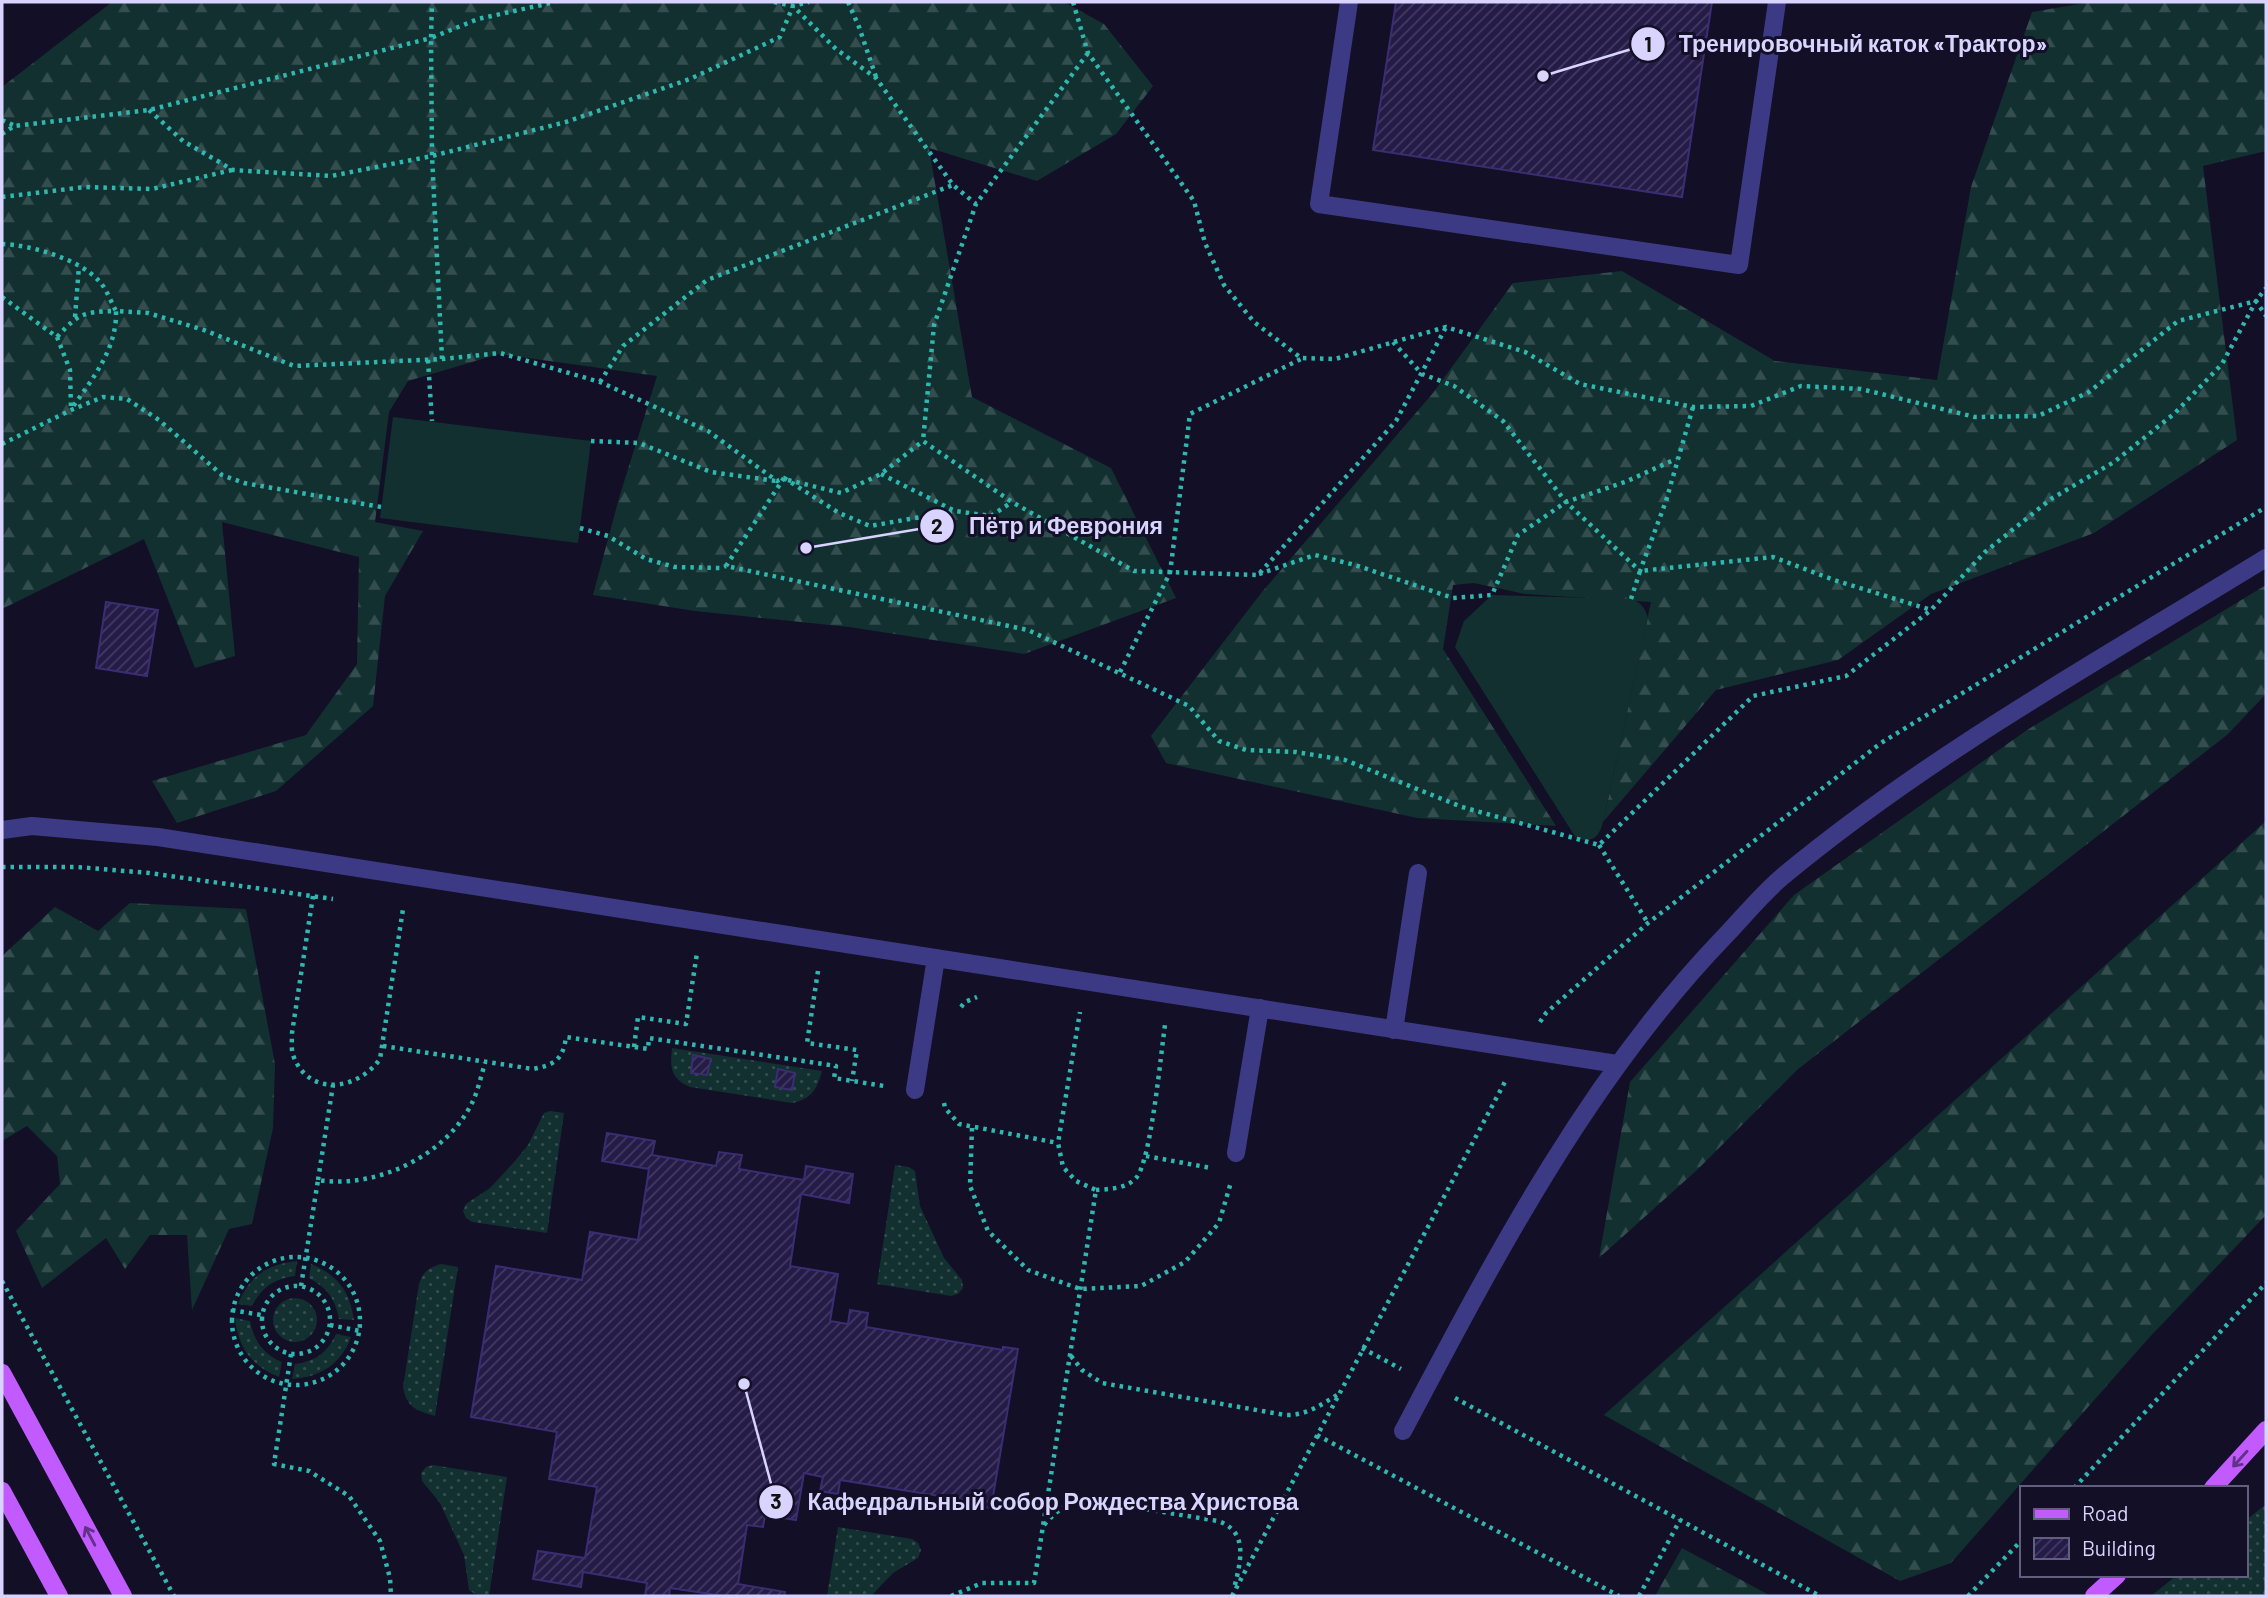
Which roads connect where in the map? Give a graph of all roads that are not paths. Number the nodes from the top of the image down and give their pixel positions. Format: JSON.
{"nodes":[{"id":1,"x":1349,"y":2,"type":"edge"},
{"id":2,"x":1777,"y":2,"type":"edge"},
{"id":3,"x":2266,"y":558,"type":"edge"},
{"id":4,"x":2,"y":830,"type":"edge"},
{"id":5,"x":1419,"y":873,"type":"dead end"},
{"id":6,"x":936,"y":958,"type":"junction"},
{"id":7,"x":1259,"y":1009,"type":"junction"},
{"id":8,"x":1394,"y":1030,"type":"junction"},
{"id":9,"x":1617,"y":1064,"type":"junction"},
{"id":10,"x":915,"y":1090,"type":"road end"},
{"id":11,"x":1236,"y":1153,"type":"road end"},
{"id":12,"x":2,"y":1373,"type":"edge"},
{"id":13,"x":2266,"y":1430,"type":"edge"},
{"id":14,"x":1403,"y":1431,"type":"dead end"},
{"id":15,"x":2215,"y":1486,"type":"edge"},
{"id":16,"x":2,"y":1491,"type":"edge"},
{"id":17,"x":2115,"y":1577,"type":"edge"},
{"id":18,"x":59,"y":1596,"type":"edge"},
{"id":19,"x":123,"y":1596,"type":"edge"},
{"id":20,"x":2095,"y":1596,"type":"edge"}],
"edges":[{"from":1,"to":2,"type":"lane"},
{"from":3,"to":9,"type":"lane"},
{"from":4,"to":6,"type":"lane"},
{"from":5,"to":8,"type":"lane"},
{"from":6,"to":7,"type":"lane"},
{"from":6,"to":10,"type":"lane"},
{"from":7,"to":8,"type":"lane"},
{"from":7,"to":11,"type":"lane"},
{"from":8,"to":9,"type":"lane"},
{"from":9,"to":14,"type":"lane"},
{"from":19,"to":12,"type":"main road","one_way":true},
{"from":13,"to":15,"type":"main road","one_way":true},
{"from":16,"to":18,"type":"main road"},
{"from":17,"to":20,"type":"main road"}]}
